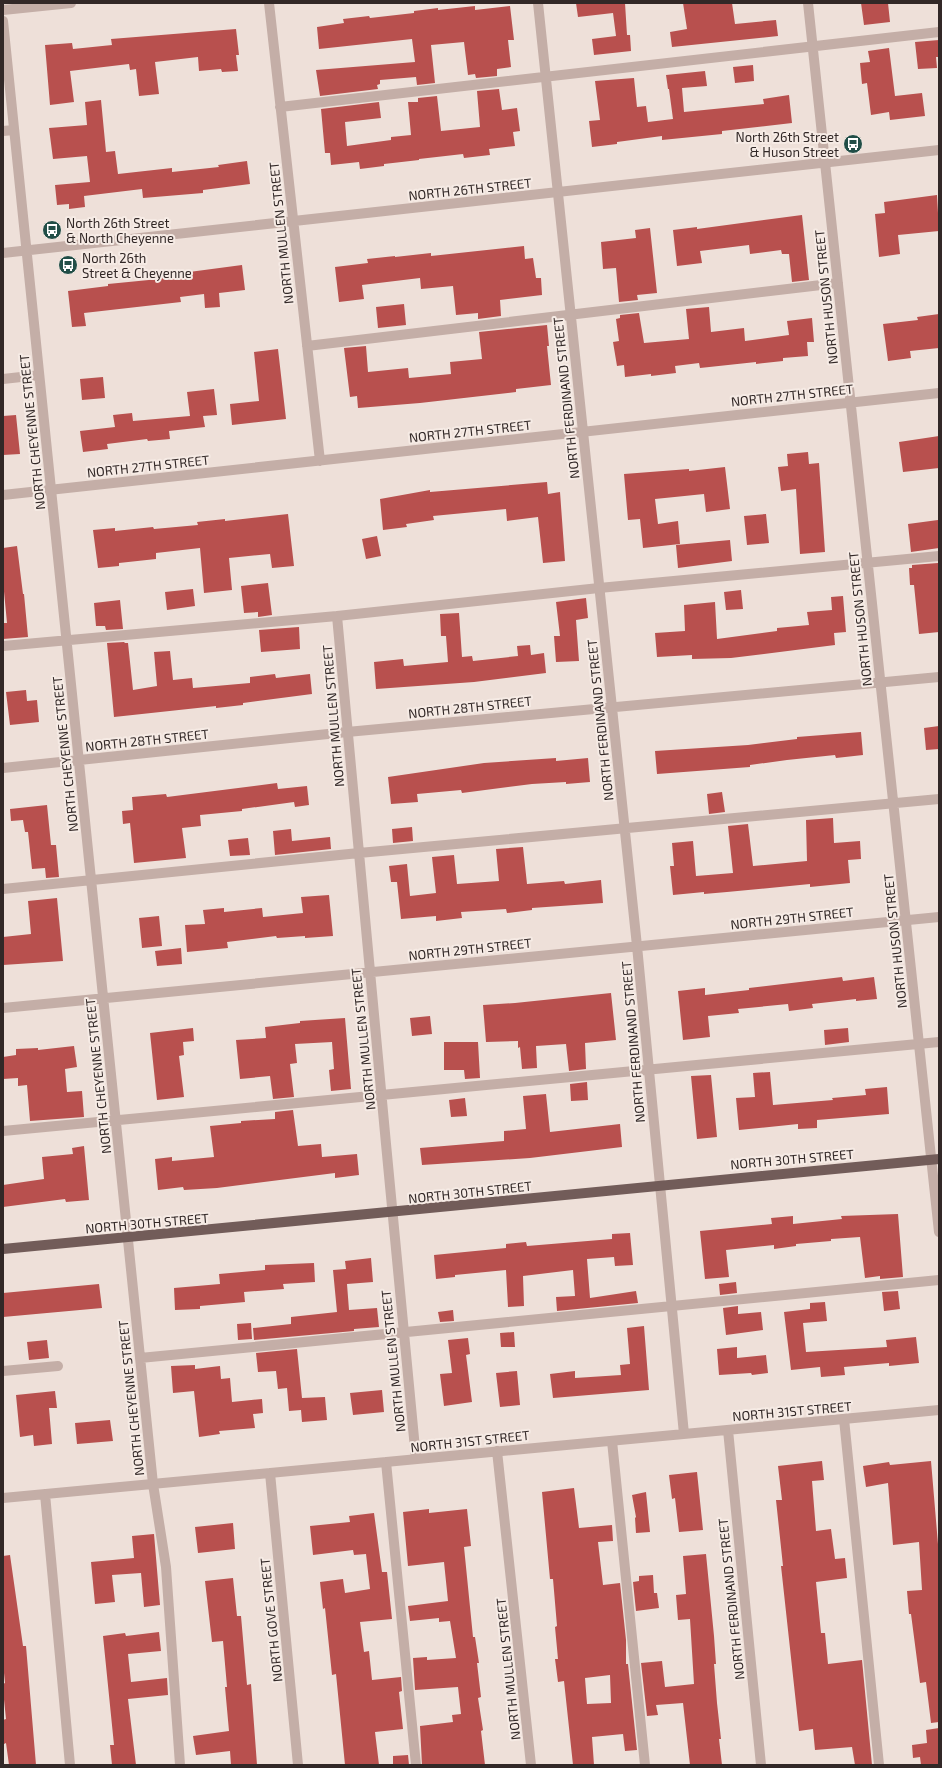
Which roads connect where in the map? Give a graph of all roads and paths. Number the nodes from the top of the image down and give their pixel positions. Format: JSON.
{"nodes":[{"id":1,"x":71,"y":3,"type":"edge"},
{"id":2,"x":269,"y":3,"type":"edge"},
{"id":3,"x":538,"y":3,"type":"edge"},
{"id":4,"x":808,"y":3,"type":"edge"},
{"id":5,"x":3,"y":10,"type":"edge"},
{"id":6,"x":3,"y":21,"type":"edge"},
{"id":7,"x":939,"y":32,"type":"edge"},
{"id":8,"x":813,"y":47,"type":"junction"},
{"id":9,"x":545,"y":77,"type":"junction"},
{"id":10,"x":280,"y":107,"type":"junction"},
{"id":11,"x":14,"y":130,"type":"junction"},
{"id":12,"x":3,"y":131,"type":"edge"},
{"id":13,"x":939,"y":150,"type":"edge"},
{"id":14,"x":825,"y":164,"type":"junction"},
{"id":15,"x":558,"y":193,"type":"junction"},
{"id":16,"x":293,"y":221,"type":"junction"},
{"id":17,"x":27,"y":250,"type":"junction"},
{"id":18,"x":3,"y":253,"type":"edge"},
{"id":19,"x":838,"y":283,"type":"junction"},
{"id":20,"x":570,"y":314,"type":"junction"},
{"id":21,"x":307,"y":346,"type":"junction"},
{"id":22,"x":38,"y":375,"type":"junction"},
{"id":23,"x":3,"y":379,"type":"edge"},
{"id":24,"x":939,"y":393,"type":"edge"},
{"id":25,"x":850,"y":402,"type":"junction"},
{"id":26,"x":583,"y":431,"type":"junction"},
{"id":27,"x":320,"y":461,"type":"junction"},
{"id":28,"x":51,"y":490,"type":"junction"},
{"id":29,"x":3,"y":495,"type":"edge"},
{"id":30,"x":939,"y":556,"type":"edge"},
{"id":31,"x":867,"y":562,"type":"junction"},
{"id":32,"x":599,"y":588,"type":"junction"},
{"id":33,"x":337,"y":616,"type":"junction"},
{"id":34,"x":66,"y":640,"type":"junction"},
{"id":35,"x":3,"y":646,"type":"edge"},
{"id":36,"x":939,"y":677,"type":"edge"},
{"id":37,"x":880,"y":682,"type":"junction"},
{"id":38,"x":612,"y":707,"type":"junction"},
{"id":39,"x":347,"y":732,"type":"junction"},
{"id":40,"x":79,"y":760,"type":"junction"},
{"id":41,"x":3,"y":768,"type":"edge"},
{"id":42,"x":939,"y":799,"type":"edge"},
{"id":43,"x":893,"y":803,"type":"junction"},
{"id":44,"x":624,"y":829,"type":"junction"},
{"id":45,"x":359,"y":853,"type":"junction"},
{"id":46,"x":91,"y":879,"type":"junction"},
{"id":47,"x":3,"y":889,"type":"edge"},
{"id":48,"x":939,"y":917,"type":"edge"},
{"id":49,"x":906,"y":920,"type":"junction"},
{"id":50,"x":637,"y":946,"type":"junction"},
{"id":51,"x":368,"y":972,"type":"junction"},
{"id":52,"x":103,"y":998,"type":"junction"},
{"id":53,"x":3,"y":1008,"type":"edge"},
{"id":54,"x":939,"y":1042,"type":"edge"},
{"id":55,"x":919,"y":1044,"type":"junction"},
{"id":56,"x":648,"y":1070,"type":"junction"},
{"id":57,"x":382,"y":1095,"type":"junction"},
{"id":58,"x":116,"y":1120,"type":"junction"},
{"id":59,"x":3,"y":1131,"type":"edge"},
{"id":60,"x":935,"y":1159,"type":"edge"},
{"id":61,"x":659,"y":1185,"type":"junction"},
{"id":62,"x":391,"y":1213,"type":"junction"},
{"id":63,"x":939,"y":1232,"type":"edge"},
{"id":64,"x":128,"y":1237,"type":"junction"},
{"id":65,"x":3,"y":1249,"type":"edge"},
{"id":66,"x":939,"y":1280,"type":"edge"},
{"id":67,"x":671,"y":1306,"type":"junction"},
{"id":68,"x":404,"y":1333,"type":"junction"},
{"id":69,"x":140,"y":1358,"type":"junction"},
{"id":70,"x":58,"y":1366,"type":"dead end"},
{"id":71,"x":3,"y":1371,"type":"edge"},
{"id":72,"x":939,"y":1410,"type":"edge"},
{"id":73,"x":844,"y":1419,"type":"junction"},
{"id":74,"x":728,"y":1430,"type":"junction"},
{"id":75,"x":684,"y":1434,"type":"junction"},
{"id":76,"x":612,"y":1441,"type":"junction"},
{"id":77,"x":497,"y":1451,"type":"junction"},
{"id":78,"x":416,"y":1459,"type":"junction"},
{"id":79,"x":386,"y":1462,"type":"junction"},
{"id":80,"x":270,"y":1473,"type":"junction"},
{"id":81,"x":153,"y":1484,"type":"junction"},
{"id":82,"x":45,"y":1494,"type":"junction"},
{"id":83,"x":3,"y":1498,"type":"edge"},
{"id":84,"x":70,"y":1765,"type":"edge"},
{"id":85,"x":180,"y":1765,"type":"edge"},
{"id":86,"x":298,"y":1765,"type":"edge"},
{"id":87,"x":416,"y":1765,"type":"edge"},
{"id":88,"x":531,"y":1765,"type":"edge"},
{"id":89,"x":645,"y":1765,"type":"edge"},
{"id":90,"x":761,"y":1765,"type":"edge"},
{"id":91,"x":879,"y":1765,"type":"edge"}],
"edges":[{"from":1,"to":5,"type":"street"},
{"from":2,"to":10,"type":"street","name":"NORTH MULLEN STREET"},
{"from":3,"to":9,"type":"street","name":"NORTH FERDINAND STREET"},
{"from":4,"to":8,"type":"street","name":"NORTH HUSON STREET"},
{"from":6,"to":11,"type":"street","name":"NORTH CHEYENNE STREET"},
{"from":7,"to":8,"type":"street"},
{"from":8,"to":9,"type":"street"},
{"from":8,"to":14,"type":"street","name":"NORTH HUSON STREET"},
{"from":9,"to":10,"type":"street"},
{"from":9,"to":15,"type":"street","name":"NORTH FERDINAND STREET"},
{"from":10,"to":16,"type":"street","name":"NORTH MULLEN STREET"},
{"from":11,"to":12,"type":"street"},
{"from":11,"to":17,"type":"street","name":"NORTH CHEYENNE STREET"},
{"from":13,"to":14,"type":"street","name":"NORTH 26TH STREET"},
{"from":14,"to":15,"type":"street","name":"NORTH 26TH STREET"},
{"from":14,"to":19,"type":"street","name":"NORTH HUSON STREET"},
{"from":15,"to":16,"type":"street","name":"NORTH 26TH STREET"},
{"from":15,"to":20,"type":"street","name":"NORTH FERDINAND STREET"},
{"from":16,"to":17,"type":"street","name":"NORTH 26TH STREET"},
{"from":16,"to":21,"type":"street","name":"NORTH MULLEN STREET"},
{"from":17,"to":18,"type":"street","name":"NORTH 26TH STREET"},
{"from":17,"to":22,"type":"street","name":"NORTH CHEYENNE STREET"},
{"from":19,"to":20,"type":"street"},
{"from":19,"to":25,"type":"street","name":"NORTH HUSON STREET"},
{"from":20,"to":21,"type":"street"},
{"from":20,"to":26,"type":"street","name":"NORTH FERDINAND STREET"},
{"from":21,"to":27,"type":"street","name":"NORTH MULLEN STREET"},
{"from":22,"to":23,"type":"street"},
{"from":22,"to":28,"type":"street","name":"NORTH CHEYENNE STREET"},
{"from":24,"to":25,"type":"street","name":"NORTH 27TH STREET"},
{"from":25,"to":26,"type":"street","name":"NORTH 27TH STREET"},
{"from":25,"to":31,"type":"street","name":"NORTH HUSON STREET"},
{"from":26,"to":27,"type":"street","name":"NORTH 27TH STREET"},
{"from":26,"to":32,"type":"street","name":"NORTH FERDINAND STREET"},
{"from":27,"to":28,"type":"street","name":"NORTH 27TH STREET"},
{"from":28,"to":29,"type":"street","name":"NORTH 27TH STREET"},
{"from":28,"to":34,"type":"street","name":"NORTH CHEYENNE STREET"},
{"from":30,"to":31,"type":"street"},
{"from":31,"to":32,"type":"street"},
{"from":31,"to":37,"type":"street","name":"NORTH HUSON STREET"},
{"from":32,"to":33,"type":"street"},
{"from":32,"to":38,"type":"street","name":"NORTH FERDINAND STREET"},
{"from":33,"to":34,"type":"street"},
{"from":33,"to":39,"type":"street","name":"NORTH MULLEN STREET"},
{"from":34,"to":35,"type":"street"},
{"from":34,"to":40,"type":"street","name":"NORTH CHEYENNE STREET"},
{"from":36,"to":37,"type":"street","name":"NORTH 28TH STREET"},
{"from":37,"to":38,"type":"street","name":"NORTH 28TH STREET"},
{"from":37,"to":43,"type":"street","name":"NORTH HUSON STREET"},
{"from":38,"to":39,"type":"street","name":"NORTH 28TH STREET"},
{"from":38,"to":44,"type":"street","name":"NORTH FERDINAND STREET"},
{"from":39,"to":40,"type":"street","name":"NORTH 28TH STREET"},
{"from":39,"to":45,"type":"street","name":"NORTH MULLEN STREET"},
{"from":40,"to":41,"type":"street","name":"NORTH 28TH STREET"},
{"from":40,"to":46,"type":"street","name":"NORTH CHEYENNE STREET"},
{"from":42,"to":43,"type":"street"},
{"from":43,"to":44,"type":"street"},
{"from":43,"to":49,"type":"street","name":"NORTH HUSON STREET"},
{"from":44,"to":45,"type":"street"},
{"from":44,"to":50,"type":"street","name":"NORTH FERDINAND STREET"},
{"from":45,"to":46,"type":"street"},
{"from":45,"to":51,"type":"street","name":"NORTH MULLEN STREET"},
{"from":46,"to":47,"type":"street"},
{"from":46,"to":52,"type":"street","name":"NORTH CHEYENNE STREET"},
{"from":48,"to":49,"type":"street","name":"NORTH 29TH STREET"},
{"from":49,"to":50,"type":"street","name":"NORTH 29TH STREET"},
{"from":49,"to":55,"type":"street","name":"NORTH HUSON STREET"},
{"from":50,"to":51,"type":"street","name":"NORTH 29TH STREET"},
{"from":50,"to":56,"type":"street","name":"NORTH FERDINAND STREET"},
{"from":51,"to":52,"type":"street","name":"NORTH 29TH STREET"},
{"from":51,"to":57,"type":"street","name":"NORTH MULLEN STREET"},
{"from":52,"to":53,"type":"street","name":"NORTH 29TH STREET"},
{"from":52,"to":58,"type":"street","name":"NORTH CHEYENNE STREET"},
{"from":54,"to":55,"type":"street"},
{"from":55,"to":56,"type":"street"},
{"from":55,"to":60,"type":"street","name":"NORTH HUSON STREET"},
{"from":56,"to":57,"type":"street"},
{"from":56,"to":61,"type":"street","name":"NORTH FERDINAND STREET"},
{"from":57,"to":58,"type":"street"},
{"from":57,"to":62,"type":"street","name":"NORTH MULLEN STREET"},
{"from":58,"to":59,"type":"street"},
{"from":58,"to":64,"type":"street","name":"NORTH CHEYENNE STREET"},
{"from":60,"to":61,"type":"main road","name":"NORTH 30TH STREET"},
{"from":60,"to":63,"type":"street","name":"NORTH HUSON STREET"},
{"from":61,"to":62,"type":"main road","name":"NORTH 30TH STREET"},
{"from":61,"to":67,"type":"street","name":"NORTH FERDINAND STREET"},
{"from":62,"to":64,"type":"main road","name":"NORTH 30TH STREET"},
{"from":62,"to":68,"type":"street","name":"NORTH MULLEN STREET"},
{"from":64,"to":65,"type":"main road","name":"NORTH 30TH STREET"},
{"from":64,"to":69,"type":"street","name":"NORTH CHEYENNE STREET"},
{"from":66,"to":67,"type":"street"},
{"from":67,"to":68,"type":"street"},
{"from":67,"to":75,"type":"street","name":"NORTH FERDINAND STREET"},
{"from":68,"to":69,"type":"street"},
{"from":68,"to":78,"type":"street","name":"NORTH MULLEN STREET"},
{"from":69,"to":81,"type":"street","name":"NORTH CHEYENNE STREET"},
{"from":70,"to":71,"type":"street"},
{"from":72,"to":73,"type":"street","name":"NORTH 31ST STREET"},
{"from":73,"to":74,"type":"street","name":"NORTH 31ST STREET"},
{"from":73,"to":91,"type":"street"},
{"from":74,"to":75,"type":"street","name":"NORTH 31ST STREET"},
{"from":74,"to":90,"type":"street","name":"NORTH FERDINAND STREET"},
{"from":75,"to":76,"type":"street","name":"NORTH 31ST STREET"},
{"from":76,"to":77,"type":"street","name":"NORTH 31ST STREET"},
{"from":76,"to":89,"type":"street"},
{"from":77,"to":78,"type":"street","name":"NORTH 31ST STREET"},
{"from":77,"to":88,"type":"street","name":"NORTH MULLEN STREET"},
{"from":78,"to":79,"type":"street","name":"NORTH 31ST STREET"},
{"from":79,"to":80,"type":"street","name":"NORTH 31ST STREET"},
{"from":79,"to":87,"type":"street"},
{"from":80,"to":81,"type":"street","name":"NORTH 31ST STREET"},
{"from":80,"to":86,"type":"street","name":"NORTH GOVE STREET"},
{"from":81,"to":82,"type":"street","name":"NORTH 31ST STREET"},
{"from":81,"to":85,"type":"street","name":"NORTH CHEYENNE STREET"},
{"from":82,"to":83,"type":"street","name":"NORTH 31ST STREET"},
{"from":82,"to":84,"type":"street"}]}
